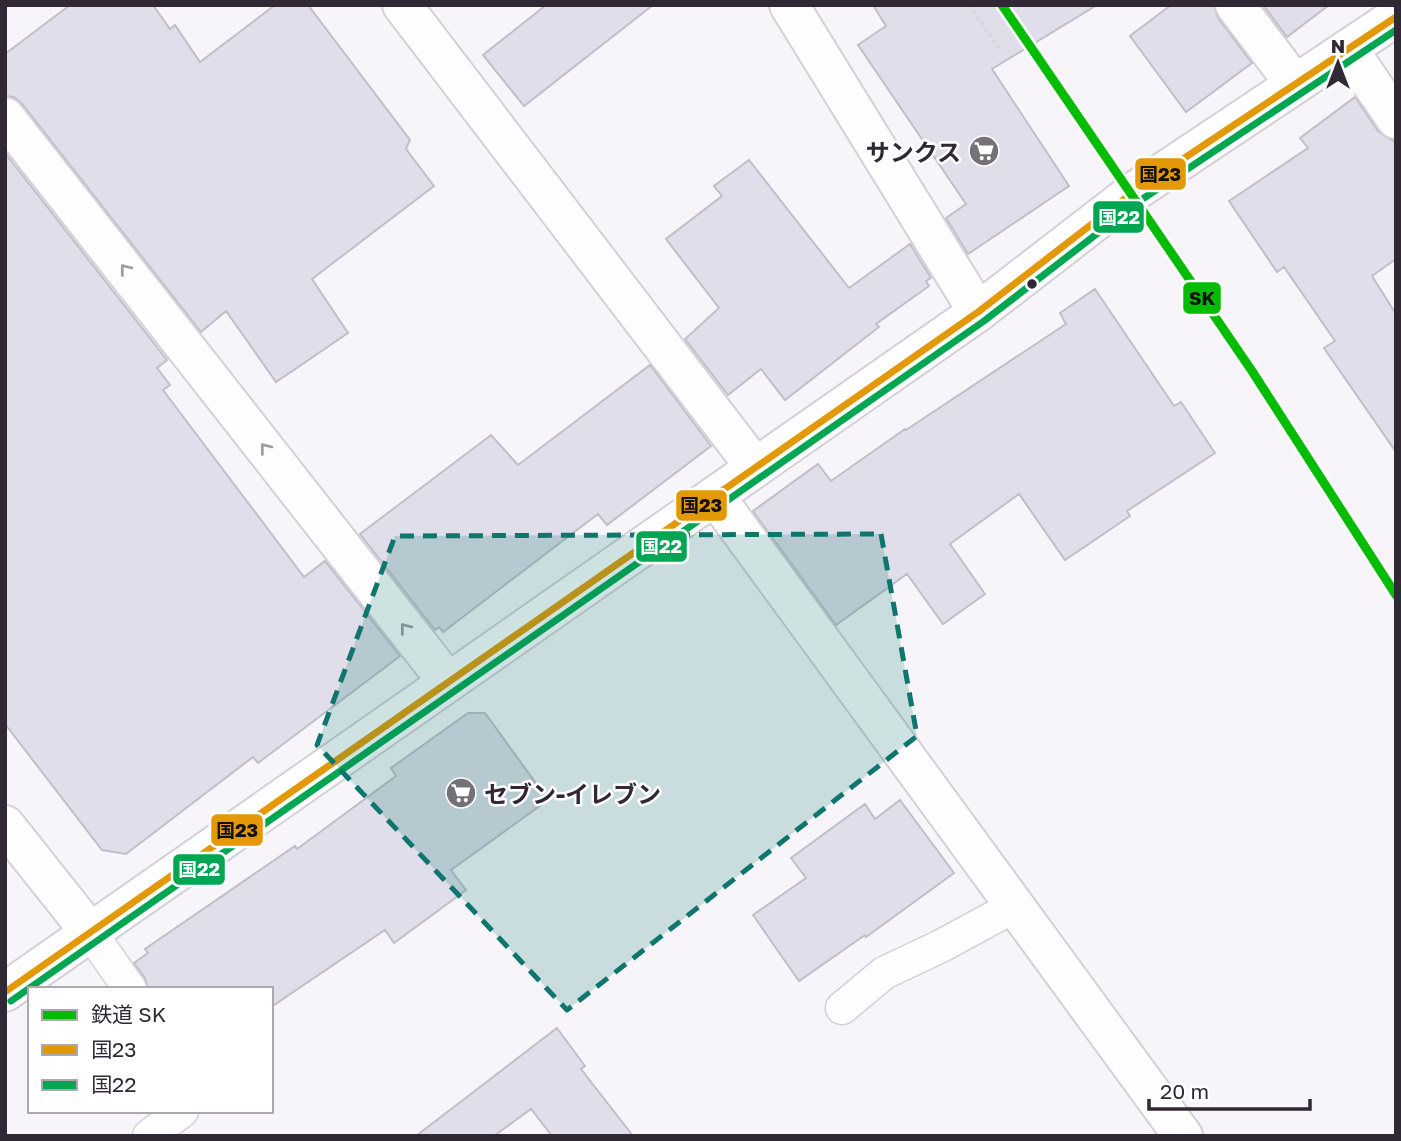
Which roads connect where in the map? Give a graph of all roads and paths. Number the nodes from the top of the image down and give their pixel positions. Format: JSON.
{"nodes":[{"id":1,"x":402,"y":5,"type":"edge"},
{"id":2,"x":789,"y":5,"type":"edge"},
{"id":3,"x":970,"y":5,"type":"edge"},
{"id":4,"x":1235,"y":5,"type":"edge"},
{"id":5,"x":1396,"y":17,"type":"edge"},
{"id":6,"x":1348,"y":49,"type":"junction"},
{"id":7,"x":1000,"y":50,"type":"dead end"},
{"id":8,"x":1295,"y":84,"type":"junction"},
{"id":9,"x":5,"y":117,"type":"edge"},
{"id":10,"x":1396,"y":119,"type":"edge"},
{"id":11,"x":978,"y":312,"type":"junction"},
{"id":12,"x":755,"y":467,"type":"junction"},
{"id":13,"x":715,"y":496,"type":"junction"},
{"id":14,"x":447,"y":681,"type":"junction"},
{"id":15,"x":5,"y":825,"type":"edge"},
{"id":16,"x":1015,"y":906,"type":"junction"},
{"id":17,"x":90,"y":932,"type":"junction"},
{"id":18,"x":129,"y":987,"type":"edge"},
{"id":19,"x":5,"y":992,"type":"edge"},
{"id":20,"x":842,"y":1008,"type":"dead end"},
{"id":21,"x":179,"y":1113,"type":"edge"},
{"id":22,"x":149,"y":1136,"type":"edge"},
{"id":23,"x":1183,"y":1136,"type":"edge"}],
"edges":[{"from":1,"to":12,"type":"street"},
{"from":2,"to":11,"type":"street"},
{"from":3,"to":7,"type":"path"},
{"from":4,"to":8,"type":"street"},
{"from":5,"to":6,"type":"street"},
{"from":6,"to":8,"type":"street"},
{"from":6,"to":10,"type":"street"},
{"from":8,"to":11,"type":"street"},
{"from":14,"to":9,"type":"street","one_way":true},
{"from":11,"to":12,"type":"street"},
{"from":12,"to":13,"type":"street"},
{"from":13,"to":14,"type":"street"},
{"from":13,"to":16,"type":"street"},
{"from":14,"to":17,"type":"street"},
{"from":15,"to":17,"type":"street"},
{"from":16,"to":20,"type":"lane"},
{"from":16,"to":23,"type":"street"},
{"from":17,"to":18,"type":"lane"},
{"from":17,"to":19,"type":"street"},
{"from":21,"to":22,"type":"lane"}]}
